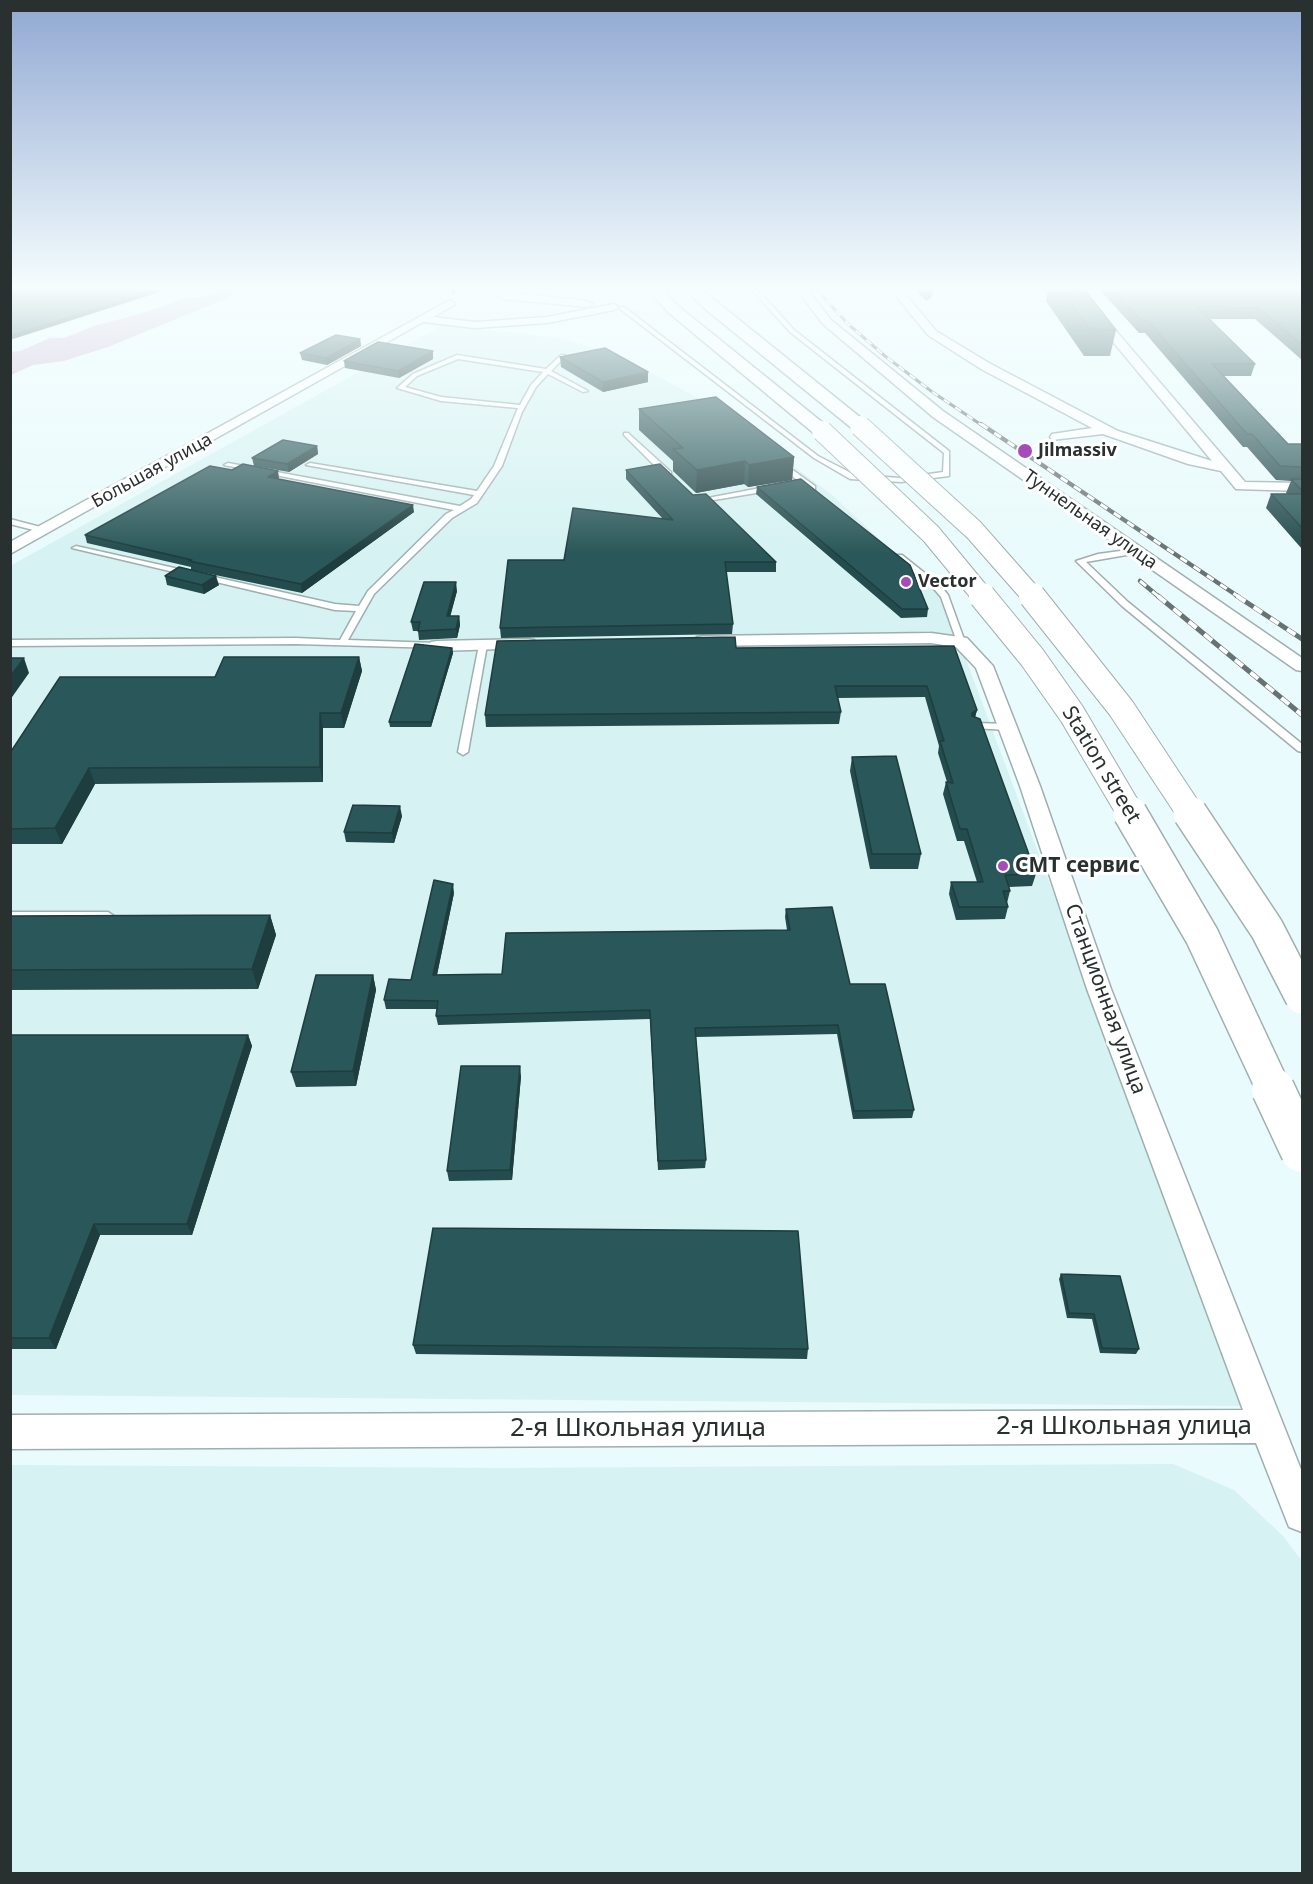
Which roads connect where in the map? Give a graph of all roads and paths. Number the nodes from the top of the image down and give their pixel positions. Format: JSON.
{"nodes":[{"id":1,"x":317,"y":378,"type":"edge"},
{"id":2,"x":412,"y":378,"type":"edge"},
{"id":3,"x":541,"y":378,"type":"edge"},
{"id":4,"x":560,"y":378,"type":"edge"},
{"id":5,"x":712,"y":378,"type":"edge"},
{"id":6,"x":757,"y":378,"type":"edge"},
{"id":7,"x":800,"y":378,"type":"edge"},
{"id":8,"x":852,"y":378,"type":"edge"},
{"id":9,"x":894,"y":378,"type":"edge"},
{"id":10,"x":1007,"y":378,"type":"edge"},
{"id":11,"x":1150,"y":378,"type":"edge"},
{"id":12,"x":585,"y":391,"type":"edge"},
{"id":13,"x":522,"y":406,"type":"junction"},
{"id":14,"x":1105,"y":430,"type":"junction"},
{"id":15,"x":626,"y":434,"type":"dead end"},
{"id":16,"x":1057,"y":437,"type":"dead end"},
{"id":17,"x":778,"y":462,"type":"edge"},
{"id":18,"x":228,"y":465,"type":"dead end"},
{"id":19,"x":310,"y":465,"type":"edge"},
{"id":20,"x":1226,"y":468,"type":"junction"},
{"id":21,"x":673,"y":479,"type":"edge"},
{"id":22,"x":804,"y":482,"type":"junction"},
{"id":23,"x":794,"y":484,"type":"edge"},
{"id":24,"x":783,"y":486,"type":"edge"},
{"id":25,"x":1302,"y":487,"type":"edge"},
{"id":26,"x":479,"y":494,"type":"junction"},
{"id":27,"x":689,"y":494,"type":"edge"},
{"id":28,"x":823,"y":496,"type":"edge"},
{"id":29,"x":461,"y":508,"type":"junction"},
{"id":30,"x":10,"y":521,"type":"edge"},
{"id":31,"x":45,"y":531,"type":"junction"},
{"id":32,"x":76,"y":548,"type":"dead end"},
{"id":33,"x":10,"y":549,"type":"edge"},
{"id":34,"x":1135,"y":551,"type":"junction"},
{"id":35,"x":894,"y":553,"type":"edge"},
{"id":36,"x":360,"y":609,"type":"junction"},
{"id":37,"x":343,"y":642,"type":"junction"},
{"id":38,"x":683,"y":642,"type":"edge"},
{"id":39,"x":961,"y":642,"type":"junction"},
{"id":40,"x":10,"y":643,"type":"edge"},
{"id":41,"x":542,"y":644,"type":"edge"},
{"id":42,"x":483,"y":645,"type":"junction"},
{"id":43,"x":437,"y":646,"type":"joint"},
{"id":44,"x":1302,"y":666,"type":"edge"},
{"id":45,"x":976,"y":726,"type":"edge"},
{"id":46,"x":1007,"y":727,"type":"junction"},
{"id":47,"x":1302,"y":749,"type":"edge"},
{"id":48,"x":463,"y":752,"type":"dead end"},
{"id":49,"x":10,"y":915,"type":"edge"},
{"id":50,"x":116,"y":916,"type":"edge"},
{"id":51,"x":1302,"y":997,"type":"edge"},
{"id":52,"x":1302,"y":1151,"type":"edge"},
{"id":53,"x":1266,"y":1426,"type":"junction"},
{"id":54,"x":10,"y":1432,"type":"edge"},
{"id":55,"x":1302,"y":1514,"type":"edge"}],
"edges":[{"from":1,"to":31,"type":"street","name":"Большая улица"},
{"from":2,"to":13,"type":"lane"},
{"from":3,"to":13,"type":"lane"},
{"from":4,"to":12,"type":"lane"},
{"from":5,"to":8,"type":"lane"},
{"from":6,"to":52,"type":"main road","name":"Station street","bridge":true},
{"from":7,"to":51,"type":"main road","name":"Station street","bridge":true},
{"from":9,"to":34,"type":"street","name":"Туннельная улица"},
{"from":10,"to":14,"type":"street"},
{"from":11,"to":20,"type":"street"},
{"from":13,"to":26,"type":"lane"},
{"from":14,"to":16,"type":"street"},
{"from":14,"to":20,"type":"street"},
{"from":15,"to":21,"type":"lane"},
{"from":17,"to":22,"type":"lane"},
{"from":18,"to":29,"type":"lane"},
{"from":19,"to":26,"type":"lane"},
{"from":20,"to":25,"type":"street"},
{"from":22,"to":23,"type":"lane"},
{"from":22,"to":28,"type":"lane"},
{"from":24,"to":27,"type":"lane"},
{"from":26,"to":29,"type":"lane"},
{"from":29,"to":36,"type":"lane"},
{"from":30,"to":31,"type":"lane"},
{"from":31,"to":33,"type":"street","name":"Большая улица"},
{"from":32,"to":36,"type":"lane"},
{"from":34,"to":44,"type":"street","name":"Туннельная улица"},
{"from":34,"to":47,"type":"lane"},
{"from":35,"to":39,"type":"lane"},
{"from":36,"to":37,"type":"lane"},
{"from":37,"to":40,"type":"lane"},
{"from":37,"to":43,"type":"lane"},
{"from":38,"to":39,"type":"street"},
{"from":39,"to":46,"type":"street","name":"Станционная улица"},
{"from":41,"to":42,"type":"street"},
{"from":42,"to":43,"type":"street"},
{"from":42,"to":48,"type":"lane"},
{"from":45,"to":46,"type":"lane"},
{"from":46,"to":53,"type":"street","name":"Станционная улица"},
{"from":49,"to":50,"type":"lane"},
{"from":53,"to":54,"type":"street","name":"2-я Школьная улица"},
{"from":53,"to":55,"type":"street","name":"Станционная улица"}]}
